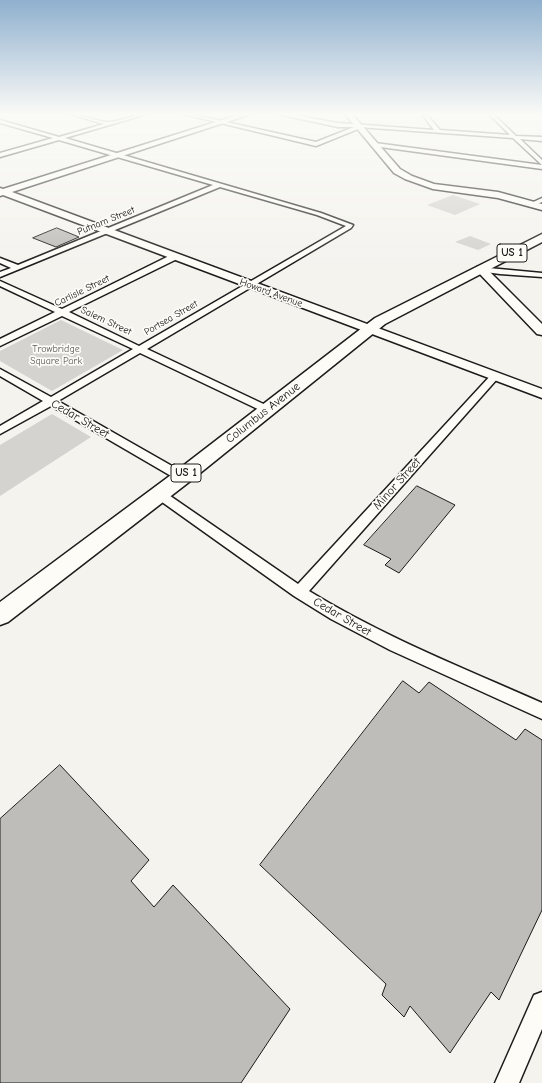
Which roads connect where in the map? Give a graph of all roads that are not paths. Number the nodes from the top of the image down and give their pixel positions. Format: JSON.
{"nodes":[{"id":1,"x":88,"y":165,"type":"edge"},
{"id":2,"x":150,"y":165,"type":"edge"},
{"id":3,"x":392,"y":165,"type":"edge"},
{"id":4,"x":523,"y":165,"type":"edge"},
{"id":5,"x":542,"y":167,"type":"edge"},
{"id":6,"x":219,"y":185,"type":"junction"},
{"id":7,"x":1,"y":192,"type":"edge"},
{"id":8,"x":542,"y":200,"type":"edge"},
{"id":9,"x":532,"y":204,"type":"junction"},
{"id":10,"x":542,"y":207,"type":"edge"},
{"id":11,"x":106,"y":232,"type":"junction"},
{"id":12,"x":542,"y":238,"type":"edge"},
{"id":13,"x":174,"y":257,"type":"junction"},
{"id":14,"x":0,"y":260,"type":"edge"},
{"id":15,"x":18,"y":268,"type":"junction"},
{"id":16,"x":481,"y":269,"type":"junction"},
{"id":17,"x":0,"y":275,"type":"edge"},
{"id":18,"x":542,"y":275,"type":"edge"},
{"id":19,"x":0,"y":283,"type":"edge"},
{"id":20,"x":250,"y":285,"type":"junction"},
{"id":21,"x":62,"y":313,"type":"junction"},
{"id":22,"x":370,"y":329,"type":"junction"},
{"id":23,"x":542,"y":331,"type":"edge"},
{"id":24,"x":0,"y":344,"type":"edge"},
{"id":25,"x":140,"y":349,"type":"junction"},
{"id":26,"x":0,"y":372,"type":"edge"},
{"id":27,"x":495,"y":376,"type":"junction"},
{"id":28,"x":542,"y":394,"type":"edge"},
{"id":29,"x":51,"y":402,"type":"junction"},
{"id":30,"x":268,"y":410,"type":"junction"},
{"id":31,"x":0,"y":431,"type":"edge"},
{"id":32,"x":182,"y":477,"type":"junction"},
{"id":33,"x":158,"y":494,"type":"junction"},
{"id":34,"x":299,"y":592,"type":"junction"},
{"id":35,"x":0,"y":614,"type":"edge"},
{"id":36,"x":542,"y":711,"type":"edge"},
{"id":37,"x":542,"y":1003,"type":"edge"},
{"id":38,"x":507,"y":1083,"type":"edge"}],
"edges":[{"from":1,"to":7,"type":"main road"},
{"from":2,"to":6,"type":"street"},
{"from":3,"to":9,"type":"main road"},
{"from":4,"to":5,"type":"street"},
{"from":6,"to":11,"type":"street","name":"Putnam Street"},
{"from":6,"to":20,"type":"street","name":"Portsea Street"},
{"from":7,"to":11,"type":"main road","name":"Howard Avenue"},
{"from":8,"to":9,"type":"street"},
{"from":9,"to":10,"type":"main road"},
{"from":11,"to":13,"type":"main road","name":"Howard Avenue"},
{"from":11,"to":15,"type":"street","name":"Putnam Street"},
{"from":12,"to":16,"type":"main road","name":"Columbus Avenue","number":"US 1"},
{"from":13,"to":20,"type":"main road","name":"Howard Avenue"},
{"from":13,"to":21,"type":"street","name":"Carlisle Street"},
{"from":14,"to":15,"type":"street"},
{"from":15,"to":17,"type":"street","name":"Putnam Street"},
{"from":16,"to":18,"type":"street"},
{"from":16,"to":22,"type":"main road","name":"Columbus Avenue","number":"US 1"},
{"from":16,"to":23,"type":"main road"},
{"from":19,"to":21,"type":"street","name":"Salem Street"},
{"from":20,"to":22,"type":"main road","name":"Howard Avenue"},
{"from":20,"to":25,"type":"street","name":"Portsea Street"},
{"from":21,"to":24,"type":"street","name":"Carlisle Street"},
{"from":21,"to":25,"type":"street","name":"Salem Street"},
{"from":22,"to":27,"type":"main road","name":"Howard Avenue"},
{"from":22,"to":30,"type":"main road","name":"Columbus Avenue","number":"US 1"},
{"from":25,"to":29,"type":"street","name":"Portsea Street"},
{"from":25,"to":30,"type":"street","name":"Salem Street"},
{"from":26,"to":29,"type":"street","name":"Cedar Street"},
{"from":27,"to":28,"type":"main road","name":"Howard Avenue"},
{"from":27,"to":34,"type":"street","name":"Minor Street"},
{"from":29,"to":31,"type":"street","name":"Portsea Street"},
{"from":29,"to":32,"type":"street","name":"Cedar Street"},
{"from":30,"to":32,"type":"main road","name":"Columbus Avenue","number":"US 1"},
{"from":32,"to":33,"type":"main road","name":"Columbus Avenue","number":"US 1"},
{"from":33,"to":34,"type":"street","name":"Cedar Street"},
{"from":33,"to":35,"type":"main road","name":"Columbus Avenue","number":"US 1"},
{"from":34,"to":36,"type":"street","name":"Cedar Street"},
{"from":37,"to":38,"type":"street"}]}
